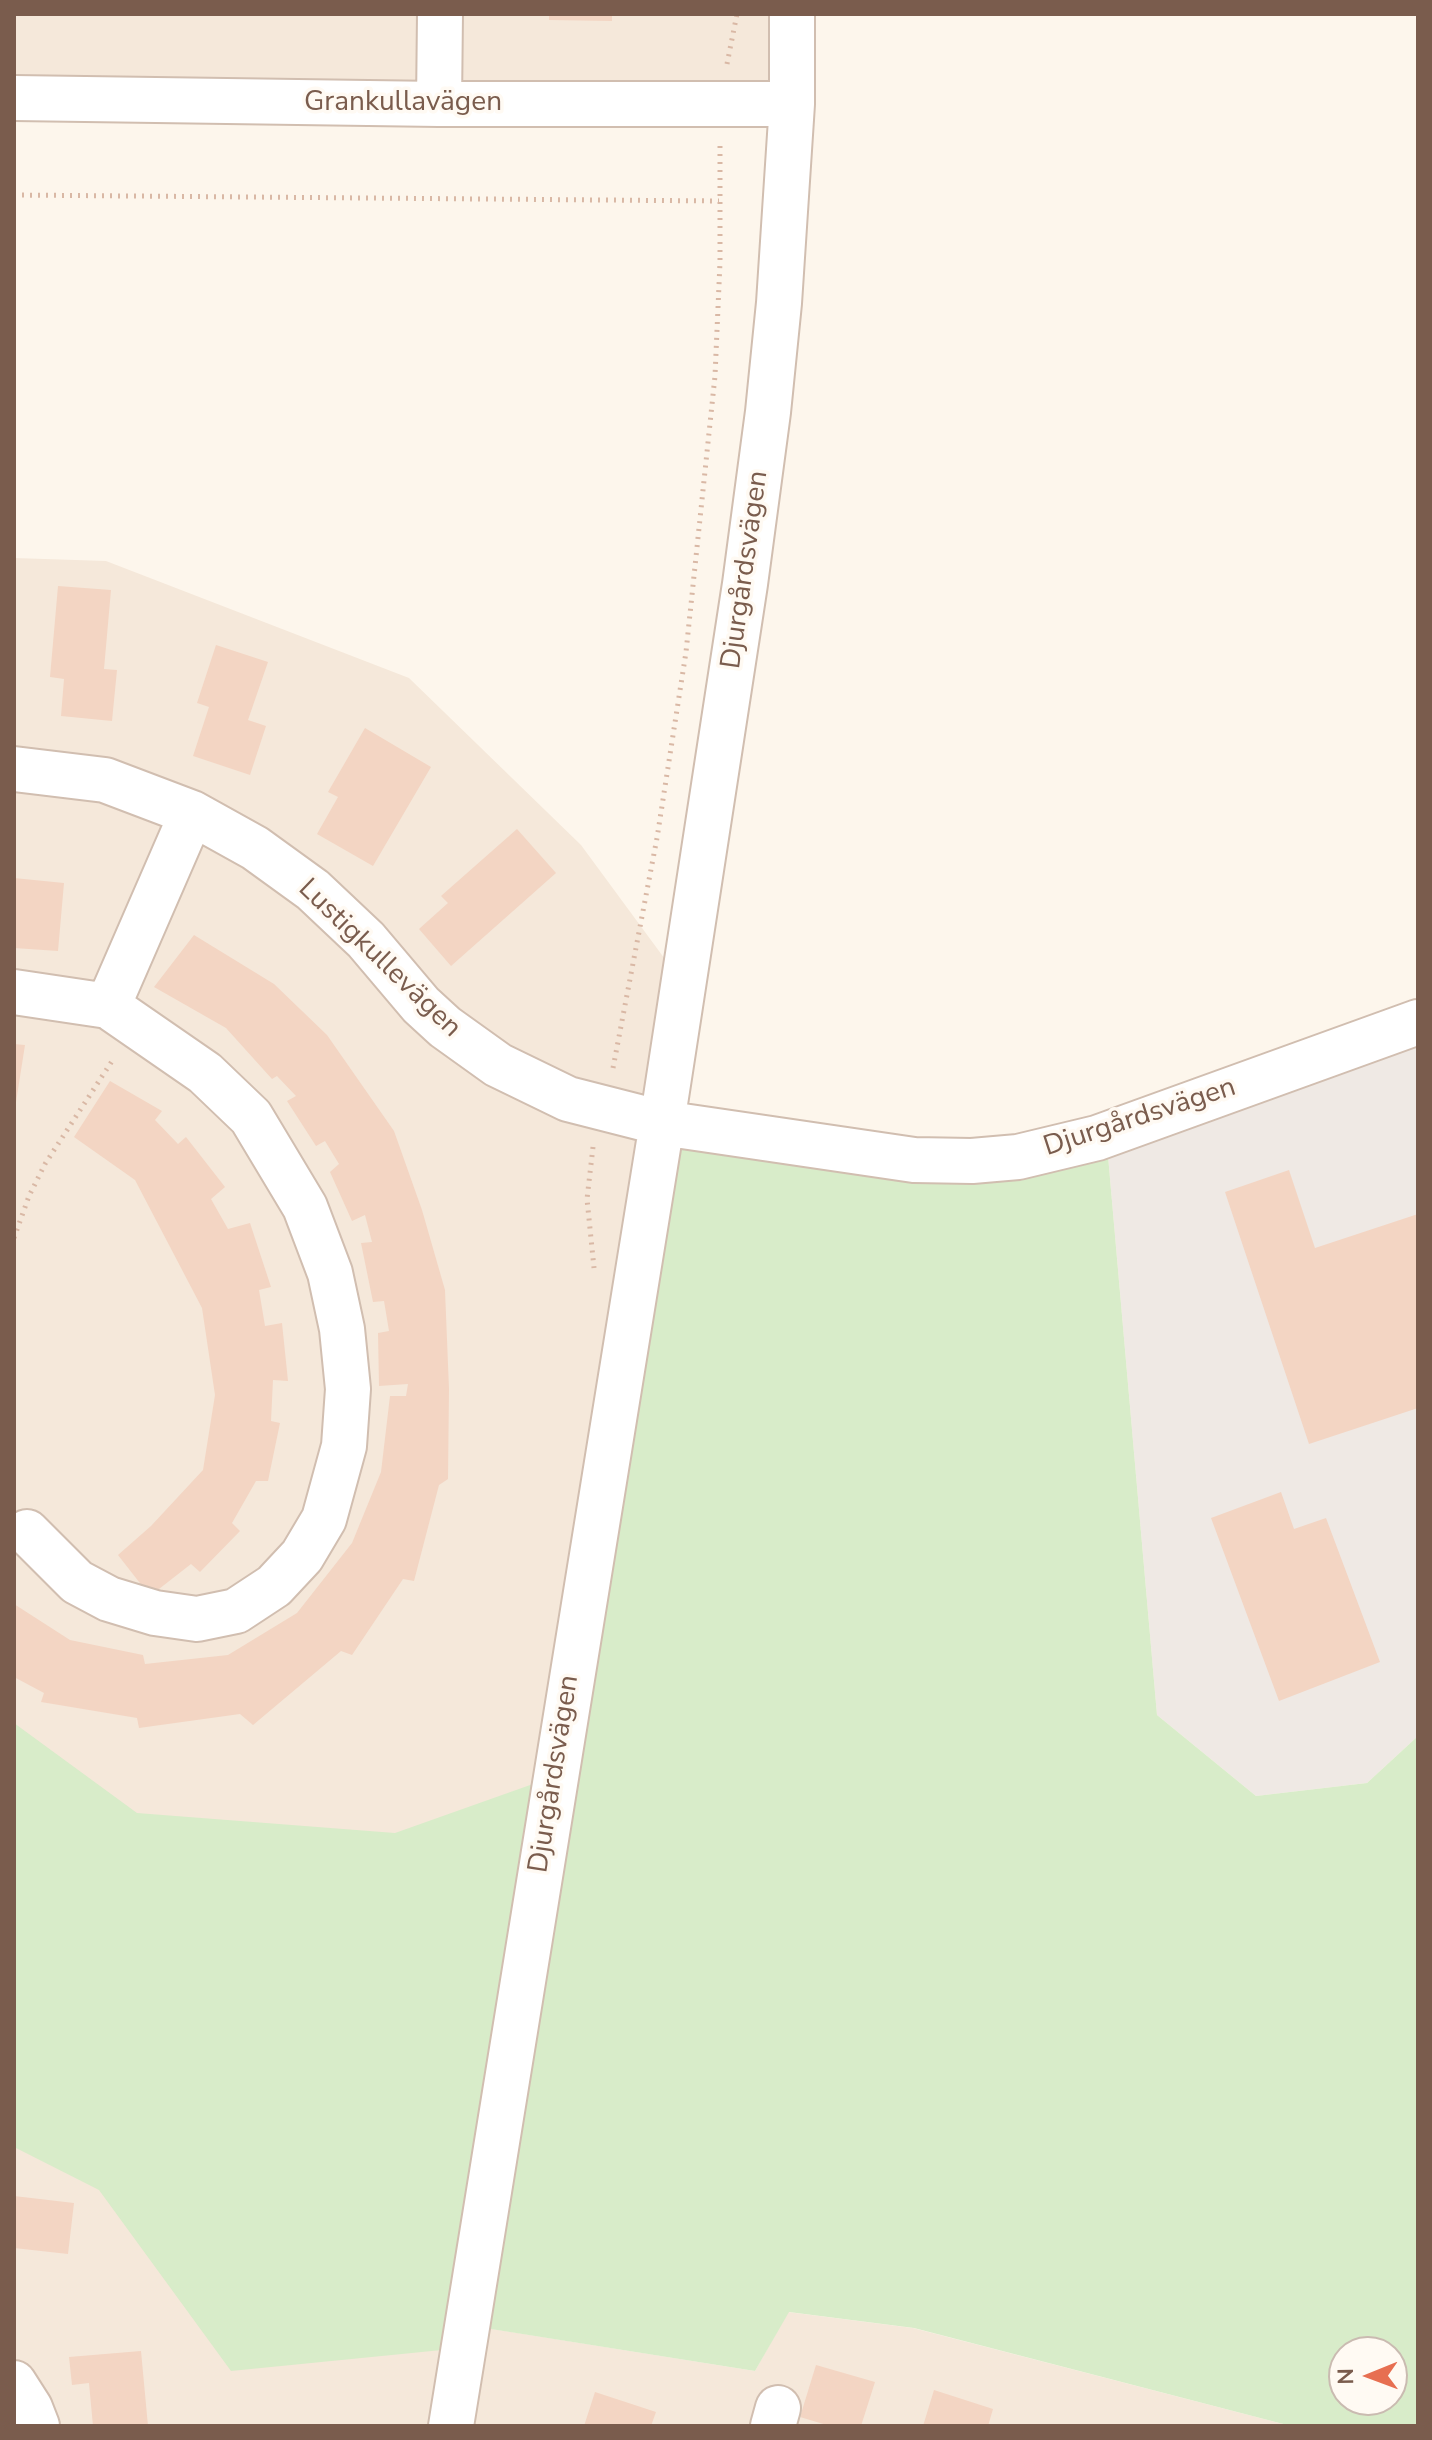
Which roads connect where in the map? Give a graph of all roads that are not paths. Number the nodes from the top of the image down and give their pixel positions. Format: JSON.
{"nodes":[{"id":1,"x":440,"y":14,"type":"edge"},
{"id":2,"x":792,"y":14,"type":"edge"},
{"id":3,"x":14,"y":98,"type":"edge"},
{"id":4,"x":439,"y":104,"type":"junction"},
{"id":5,"x":792,"y":104,"type":"junction"},
{"id":6,"x":14,"y":769,"type":"edge"},
{"id":7,"x":192,"y":813,"type":"junction"},
{"id":8,"x":14,"y":992,"type":"edge"},
{"id":9,"x":122,"y":1015,"type":"junction"},
{"id":10,"x":1418,"y":1022,"type":"edge"},
{"id":11,"x":662,"y":1123,"type":"junction"},
{"id":12,"x":27,"y":1532,"type":"dead end"},
{"id":13,"x":14,"y":2383,"type":"edge"},
{"id":14,"x":37,"y":2426,"type":"edge"},
{"id":15,"x":451,"y":2426,"type":"edge"}],
"edges":[{"from":1,"to":4,"type":"street"},
{"from":2,"to":5,"type":"street","name":"Djurgårdsvägen"},
{"from":3,"to":4,"type":"street","name":"Grankullavägen"},
{"from":4,"to":5,"type":"street","name":"Grankullavägen"},
{"from":5,"to":11,"type":"street","name":"Djurgårdsvägen"},
{"from":6,"to":7,"type":"street","name":"Lustigkullevägen"},
{"from":7,"to":9,"type":"street"},
{"from":7,"to":11,"type":"street","name":"Lustigkullevägen"},
{"from":8,"to":9,"type":"street"},
{"from":9,"to":12,"type":"street"},
{"from":10,"to":11,"type":"street","name":"Djurgårdsvägen"},
{"from":11,"to":15,"type":"street","name":"Djurgårdsvägen"},
{"from":13,"to":14,"type":"street"}]}
